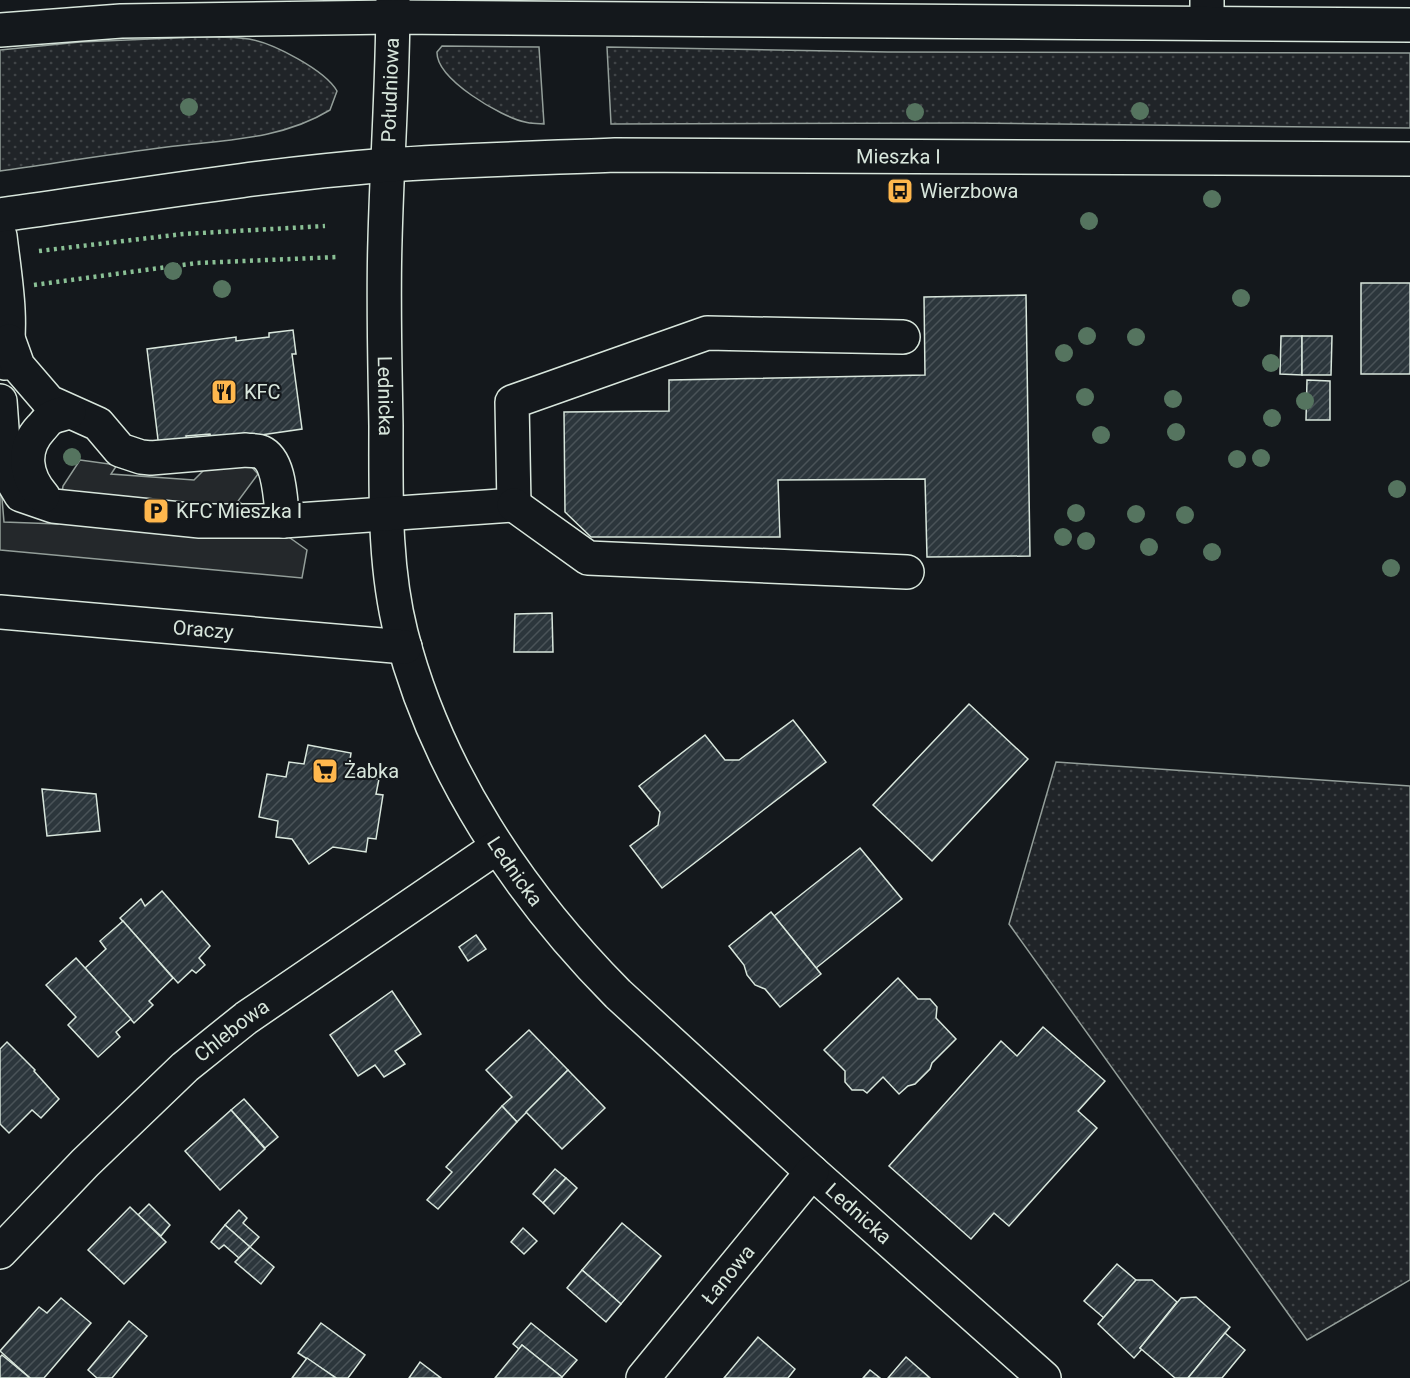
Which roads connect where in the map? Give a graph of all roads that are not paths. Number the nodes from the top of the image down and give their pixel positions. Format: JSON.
{"nodes":[{"id":1,"x":393,"y":9,"type":"edge"},
{"id":2,"x":721,"y":10,"type":"edge"},
{"id":3,"x":1207,"y":11,"type":"edge"},
{"id":4,"x":1410,"y":25,"type":"edge"},
{"id":5,"x":0,"y":30,"type":"edge"},
{"id":6,"x":1410,"y":159,"type":"edge"},
{"id":7,"x":387,"y":165,"type":"junction"},
{"id":8,"x":0,"y":215,"type":"edge"},
{"id":9,"x":0,"y":237,"type":"edge"},
{"id":10,"x":903,"y":337,"type":"dead end"},
{"id":11,"x":9,"y":341,"type":"junction"},
{"id":12,"x":0,"y":394,"type":"edge"},
{"id":13,"x":0,"y":401,"type":"edge"},
{"id":14,"x":69,"y":412,"type":"junction"},
{"id":15,"x":514,"y":505,"type":"junction"},
{"id":16,"x":53,"y":506,"type":"junction"},
{"id":17,"x":386,"y":514,"type":"junction"},
{"id":18,"x":283,"y":521,"type":"junction"},
{"id":19,"x":907,"y":572,"type":"dead end"},
{"id":20,"x":0,"y":612,"type":"edge"},
{"id":21,"x":405,"y":647,"type":"junction"},
{"id":22,"x":497,"y":847,"type":"junction"},
{"id":23,"x":812,"y":1172,"type":"junction"},
{"id":24,"x":0,"y":1252,"type":"edge"},
{"id":25,"x":643,"y":1378,"type":"edge"},
{"id":26,"x":1044,"y":1378,"type":"edge"}],
"edges":[{"from":1,"to":2,"type":"main road"},
{"from":1,"to":5,"type":"main road","name":"Południowa"},
{"from":1,"to":7,"type":"main road","name":"Południowa"},
{"from":2,"to":3,"type":"main road"},
{"from":3,"to":4,"type":"main road"},
{"from":6,"to":7,"type":"main road","name":"Mieszka I"},
{"from":7,"to":8,"type":"main road","name":"Południowa"},
{"from":7,"to":17,"type":"main road","name":"Lednicka"},
{"from":9,"to":11,"type":"main road"},
{"from":10,"to":15,"type":"main road"},
{"from":11,"to":12,"type":"main road"},
{"from":11,"to":14,"type":"main road"},
{"from":13,"to":16,"type":"main road"},
{"from":14,"to":16,"type":"main road"},
{"from":14,"to":18,"type":"main road"},
{"from":15,"to":17,"type":"main road"},
{"from":15,"to":19,"type":"main road"},
{"from":16,"to":18,"type":"main road"},
{"from":17,"to":18,"type":"main road"},
{"from":17,"to":21,"type":"main road","name":"Lednicka"},
{"from":20,"to":21,"type":"main road","name":"Oraczy"},
{"from":21,"to":22,"type":"main road","name":"Lednicka"},
{"from":22,"to":23,"type":"main road","name":"Lednicka"},
{"from":22,"to":24,"type":"main road","name":"Chlebowa"},
{"from":23,"to":25,"type":"main road","name":"Łanowa"},
{"from":23,"to":26,"type":"main road","name":"Lednicka"}]}
